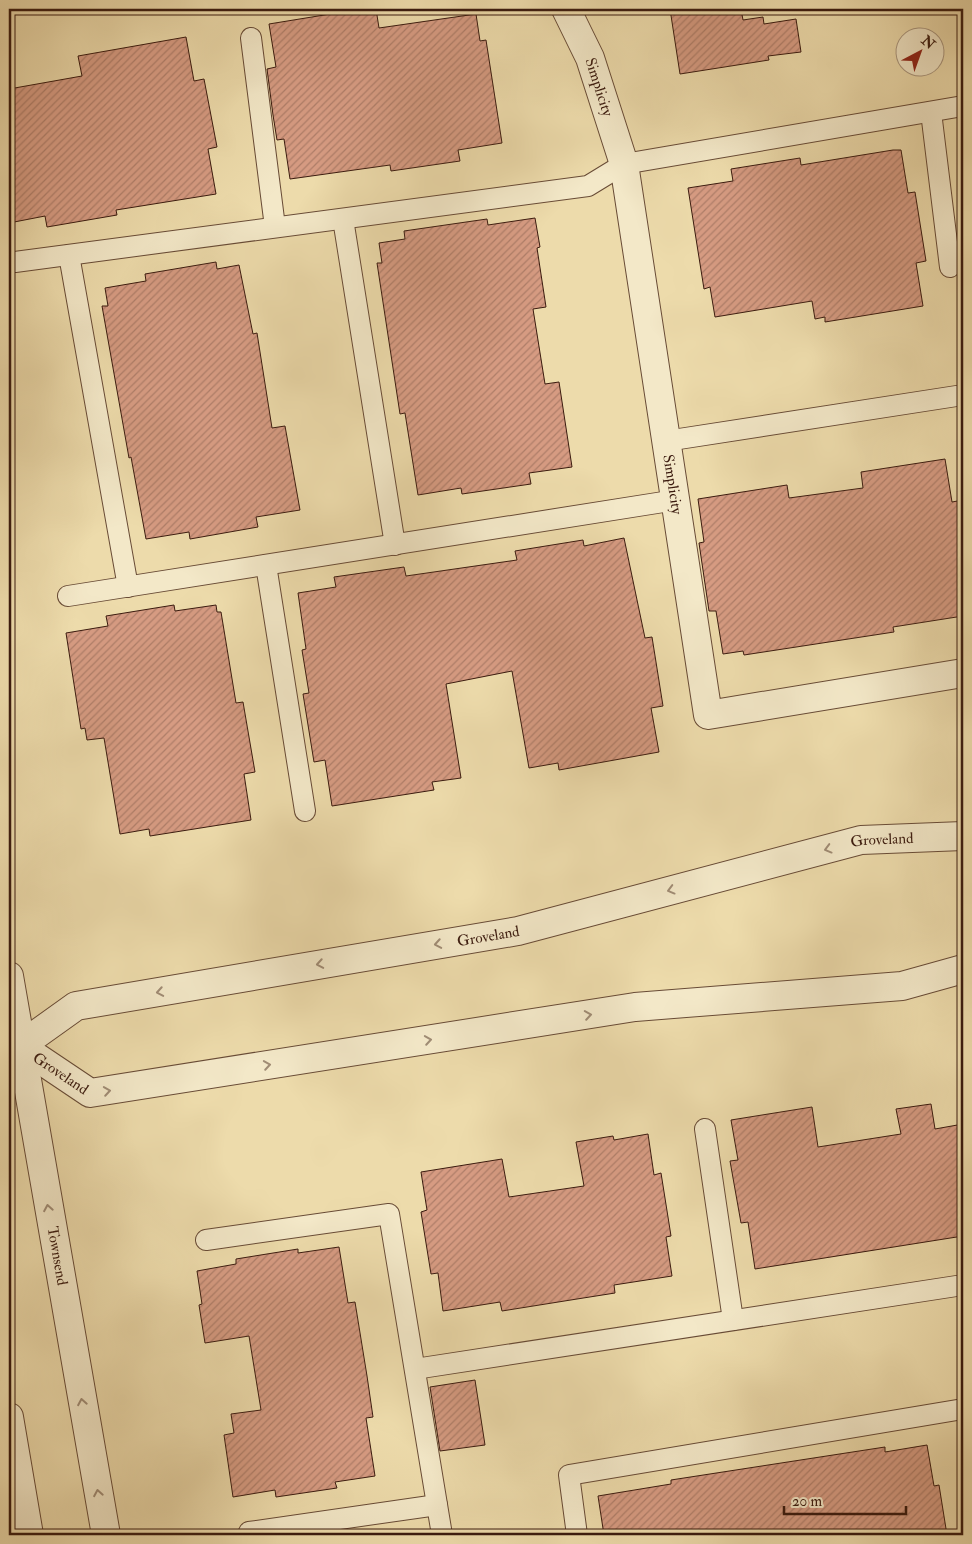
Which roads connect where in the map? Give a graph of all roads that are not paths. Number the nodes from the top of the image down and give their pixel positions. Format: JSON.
{"nodes":[{"id":1,"x":566,"y":9,"type":"edge"},
{"id":2,"x":251,"y":38,"type":"dead end"},
{"id":3,"x":963,"y":106,"type":"edge"},
{"id":4,"x":931,"y":112,"type":"junction"},
{"id":5,"x":624,"y":164,"type":"junction"},
{"id":6,"x":343,"y":219,"type":"junction"},
{"id":7,"x":275,"y":227,"type":"junction"},
{"id":8,"x":69,"y":255,"type":"junction"},
{"id":9,"x":15,"y":262,"type":"dead end"},
{"id":10,"x":950,"y":267,"type":"dead end"},
{"id":11,"x":963,"y":395,"type":"edge"},
{"id":12,"x":666,"y":441,"type":"junction"},
{"id":13,"x":676,"y":500,"type":"junction"},
{"id":14,"x":395,"y":545,"type":"junction"},
{"id":15,"x":266,"y":565,"type":"junction"},
{"id":16,"x":128,"y":586,"type":"junction"},
{"id":17,"x":68,"y":596,"type":"dead end"},
{"id":18,"x":963,"y":673,"type":"edge"},
{"id":19,"x":305,"y":811,"type":"dead end"},
{"id":20,"x":963,"y":836,"type":"edge"},
{"id":21,"x":963,"y":969,"type":"edge"},
{"id":22,"x":9,"y":976,"type":"edge"},
{"id":23,"x":14,"y":1047,"type":"edge"},
{"id":24,"x":705,"y":1129,"type":"dead end"},
{"id":25,"x":206,"y":1240,"type":"dead end"},
{"id":26,"x":963,"y":1285,"type":"edge"},
{"id":27,"x":733,"y":1320,"type":"junction"},
{"id":28,"x":415,"y":1369,"type":"junction"},
{"id":29,"x":963,"y":1409,"type":"edge"},
{"id":30,"x":9,"y":1417,"type":"edge"},
{"id":31,"x":437,"y":1505,"type":"junction"},
{"id":32,"x":249,"y":1532,"type":"dead end"},
{"id":33,"x":29,"y":1535,"type":"edge"},
{"id":34,"x":106,"y":1535,"type":"edge"},
{"id":35,"x":442,"y":1535,"type":"edge"},
{"id":36,"x":577,"y":1535,"type":"edge"}],
"edges":[{"from":1,"to":5,"type":"street","name":"Simplicity"},
{"from":2,"to":7,"type":"lane"},
{"from":3,"to":4,"type":"lane"},
{"from":4,"to":5,"type":"lane"},
{"from":4,"to":10,"type":"lane"},
{"from":5,"to":6,"type":"lane"},
{"from":5,"to":12,"type":"street","name":"Simplicity"},
{"from":6,"to":7,"type":"lane"},
{"from":6,"to":14,"type":"lane"},
{"from":7,"to":8,"type":"lane"},
{"from":8,"to":9,"type":"lane"},
{"from":8,"to":16,"type":"lane"},
{"from":11,"to":12,"type":"lane"},
{"from":12,"to":13,"type":"street","name":"Simplicity"},
{"from":13,"to":14,"type":"lane"},
{"from":13,"to":18,"type":"street","name":"Simplicity"},
{"from":14,"to":15,"type":"lane"},
{"from":15,"to":16,"type":"lane"},
{"from":15,"to":19,"type":"lane"},
{"from":16,"to":17,"type":"lane"},
{"from":20,"to":23,"type":"street","name":"Groveland","one_way":true},
{"from":23,"to":21,"type":"street","name":"Groveland","one_way":true},
{"from":22,"to":23,"type":"street","name":"Townsend"},
{"from":34,"to":23,"type":"street","name":"Townsend","one_way":true},
{"from":24,"to":27,"type":"lane"},
{"from":25,"to":28,"type":"lane"},
{"from":26,"to":27,"type":"lane"},
{"from":27,"to":28,"type":"lane"},
{"from":28,"to":31,"type":"lane"},
{"from":29,"to":36,"type":"lane"},
{"from":30,"to":33,"type":"street"},
{"from":31,"to":32,"type":"lane"},
{"from":31,"to":35,"type":"lane"}]}
